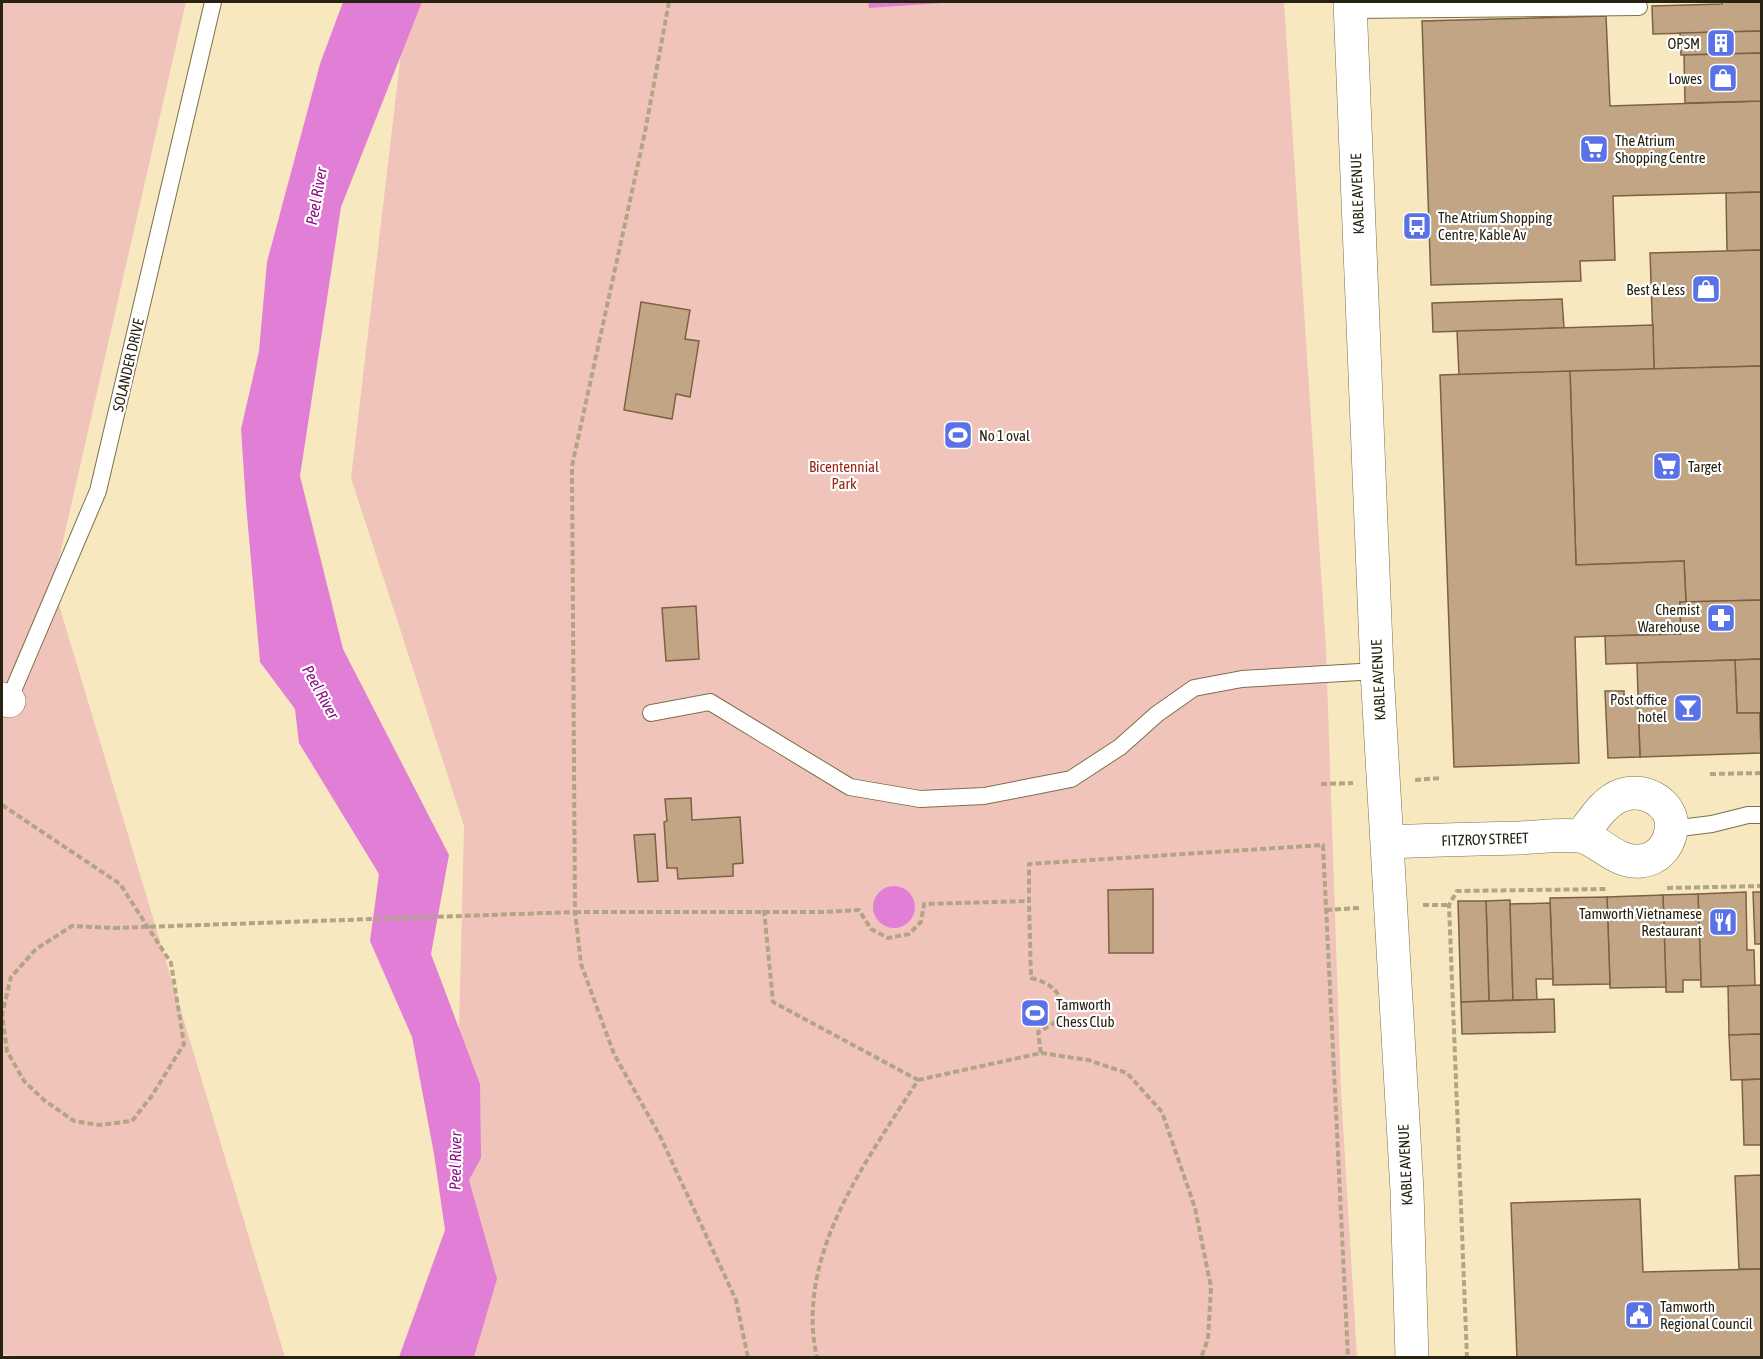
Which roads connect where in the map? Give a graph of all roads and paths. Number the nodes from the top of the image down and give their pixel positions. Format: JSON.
{"nodes":[{"id":1,"x":213,"y":2,"type":"edge"},
{"id":2,"x":669,"y":2,"type":"edge"},
{"id":3,"x":1350,"y":6,"type":"edge"},
{"id":4,"x":1639,"y":7,"type":"dead end"},
{"id":5,"x":1377,"y":671,"type":"junction"},
{"id":6,"x":4,"y":705,"type":"edge"},
{"id":7,"x":651,"y":713,"type":"dead end"},
{"id":8,"x":1761,"y":772,"type":"edge"},
{"id":9,"x":1710,"y":774,"type":"dead end"},
{"id":10,"x":1435,"y":778,"type":"dead end"},
{"id":11,"x":1441,"y":778,"type":"dead end"},
{"id":12,"x":1321,"y":784,"type":"dead end"},
{"id":13,"x":1331,"y":784,"type":"dead end"},
{"id":14,"x":2,"y":805,"type":"edge"},
{"id":15,"x":1761,"y":815,"type":"edge"},
{"id":16,"x":1672,"y":829,"type":"junction"},
{"id":17,"x":1581,"y":836,"type":"junction"},
{"id":18,"x":1388,"y":842,"type":"junction"},
{"id":19,"x":1761,"y":886,"type":"edge"},
{"id":20,"x":1655,"y":888,"type":"dead end"},
{"id":21,"x":1609,"y":889,"type":"dead end"},
{"id":22,"x":1029,"y":901,"type":"junction"},
{"id":23,"x":1417,"y":905,"type":"dead end"},
{"id":24,"x":1449,"y":905,"type":"junction"},
{"id":25,"x":1365,"y":908,"type":"dead end"},
{"id":26,"x":764,"y":910,"type":"junction"},
{"id":27,"x":1326,"y":910,"type":"junction"},
{"id":28,"x":575,"y":912,"type":"junction"},
{"id":29,"x":1041,"y":1053,"type":"junction"},
{"id":30,"x":918,"y":1080,"type":"junction"},
{"id":31,"x":748,"y":1358,"type":"edge"},
{"id":32,"x":817,"y":1358,"type":"edge"},
{"id":33,"x":1201,"y":1358,"type":"edge"},
{"id":34,"x":1348,"y":1358,"type":"edge"},
{"id":35,"x":1412,"y":1358,"type":"edge"},
{"id":36,"x":1467,"y":1358,"type":"edge"}],
"edges":[{"from":1,"to":6,"type":"lane","name":"SOLANDER DRIVE"},
{"from":2,"to":28,"type":"path"},
{"from":3,"to":4,"type":"lane"},
{"from":3,"to":5,"type":"street","name":"KABLE AVENUE"},
{"from":5,"to":7,"type":"lane"},
{"from":5,"to":18,"type":"street","name":"KABLE AVENUE"},
{"from":8,"to":9,"type":"path"},
{"from":10,"to":11,"type":"path"},
{"from":12,"to":13,"type":"path"},
{"from":14,"to":28,"type":"path","bridge":true},
{"from":15,"to":16,"type":"lane"},
{"from":16,"to":17,"type":"street","name":"FITZROY STREET"},
{"from":16,"to":17,"type":"street"},
{"from":17,"to":18,"type":"street","name":"FITZROY STREET"},
{"from":18,"to":35,"type":"street","name":"KABLE AVENUE"},
{"from":19,"to":20,"type":"path"},
{"from":21,"to":24,"type":"path"},
{"from":22,"to":26,"type":"path"},
{"from":22,"to":27,"type":"path"},
{"from":22,"to":29,"type":"path"},
{"from":23,"to":24,"type":"path"},
{"from":24,"to":36,"type":"path"},
{"from":25,"to":27,"type":"path"},
{"from":26,"to":28,"type":"path"},
{"from":26,"to":30,"type":"path"},
{"from":27,"to":34,"type":"path"},
{"from":28,"to":31,"type":"path"},
{"from":29,"to":30,"type":"path"},
{"from":29,"to":33,"type":"path"},
{"from":30,"to":32,"type":"path"}]}
